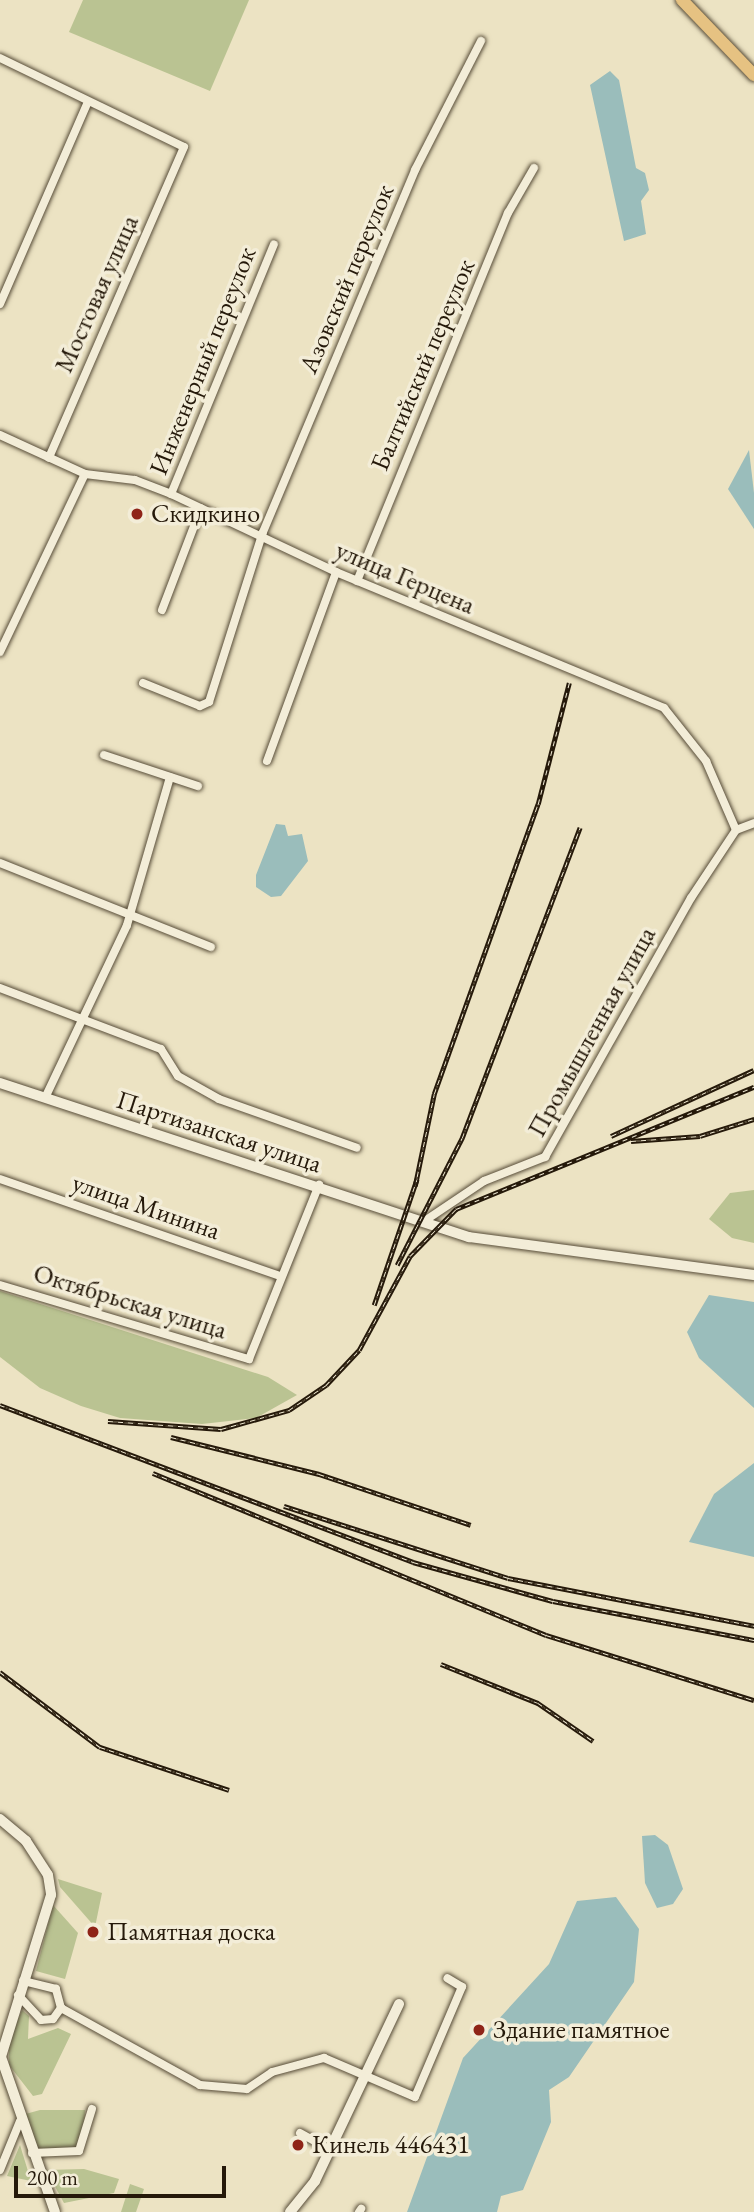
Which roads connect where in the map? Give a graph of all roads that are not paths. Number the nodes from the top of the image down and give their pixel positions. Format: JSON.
{"nodes":[{"id":1,"x":682,"y":0,"type":"edge"},
{"id":2,"x":481,"y":41,"type":"dead end"},
{"id":3,"x":0,"y":58,"type":"edge"},
{"id":4,"x":754,"y":75,"type":"edge"},
{"id":5,"x":88,"y":102,"type":"junction"},
{"id":6,"x":534,"y":169,"type":"dead end"},
{"id":7,"x":274,"y":244,"type":"dead end"},
{"id":8,"x":0,"y":304,"type":"edge"},
{"id":9,"x":0,"y":435,"type":"edge"},
{"id":10,"x":48,"y":458,"type":"junction"},
{"id":11,"x":85,"y":474,"type":"junction"},
{"id":12,"x":171,"y":494,"type":"junction"},
{"id":13,"x":201,"y":508,"type":"junction"},
{"id":14,"x":261,"y":537,"type":"junction"},
{"id":15,"x":336,"y":572,"type":"junction"},
{"id":16,"x":357,"y":581,"type":"junction"},
{"id":17,"x":162,"y":610,"type":"dead end"},
{"id":18,"x":0,"y":652,"type":"edge"},
{"id":19,"x":143,"y":683,"type":"dead end"},
{"id":20,"x":104,"y":755,"type":"dead end"},
{"id":21,"x":267,"y":761,"type":"dead end"},
{"id":22,"x":170,"y":777,"type":"junction"},
{"id":23,"x":198,"y":786,"type":"dead end"},
{"id":24,"x":754,"y":823,"type":"edge"},
{"id":25,"x":736,"y":830,"type":"junction"},
{"id":26,"x":0,"y":863,"type":"edge"},
{"id":27,"x":128,"y":915,"type":"junction"},
{"id":28,"x":211,"y":947,"type":"dead end"},
{"id":29,"x":0,"y":988,"type":"edge"},
{"id":30,"x":81,"y":1021,"type":"junction"},
{"id":31,"x":0,"y":1083,"type":"edge"},
{"id":32,"x":45,"y":1098,"type":"junction"},
{"id":33,"x":358,"y":1147,"type":"dead end"},
{"id":34,"x":0,"y":1179,"type":"edge"},
{"id":35,"x":318,"y":1185,"type":"junction"},
{"id":36,"x":426,"y":1220,"type":"junction"},
{"id":37,"x":278,"y":1275,"type":"junction"},
{"id":38,"x":754,"y":1275,"type":"edge"},
{"id":39,"x":0,"y":1285,"type":"edge"},
{"id":40,"x":0,"y":1819,"type":"edge"},
{"id":41,"x":447,"y":1978,"type":"dead end"},
{"id":42,"x":23,"y":1981,"type":"junction"},
{"id":43,"x":18,"y":1994,"type":"junction"},
{"id":44,"x":399,"y":2004,"type":"dead end"},
{"id":45,"x":61,"y":2008,"type":"junction"},
{"id":46,"x":366,"y":2073,"type":"junction"},
{"id":47,"x":92,"y":2109,"type":"dead end"},
{"id":48,"x":20,"y":2121,"type":"junction"},
{"id":49,"x":300,"y":2133,"type":"dead end"},
{"id":50,"x":329,"y":2150,"type":"junction"},
{"id":51,"x":32,"y":2153,"type":"junction"},
{"id":52,"x":0,"y":2170,"type":"edge"},
{"id":53,"x":55,"y":2212,"type":"edge"},
{"id":54,"x":290,"y":2212,"type":"edge"}],
"edges":[{"from":1,"to":4,"type":"main road"},
{"from":2,"to":14,"type":"street","name":"Азовский переулок"},
{"from":3,"to":5,"type":"street"},
{"from":5,"to":8,"type":"street"},
{"from":5,"to":10,"type":"street","name":"Мостовая улица"},
{"from":6,"to":16,"type":"street","name":"Балтийский переулок"},
{"from":7,"to":12,"type":"street","name":"Инженерный переулок"},
{"from":9,"to":10,"type":"street","name":"улица Герцена"},
{"from":10,"to":11,"type":"street","name":"улица Герцена"},
{"from":11,"to":12,"type":"street","name":"улица Герцена"},
{"from":11,"to":18,"type":"street"},
{"from":12,"to":13,"type":"street","name":"улица Герцена"},
{"from":13,"to":14,"type":"street","name":"улица Герцена"},
{"from":13,"to":17,"type":"street"},
{"from":14,"to":15,"type":"street","name":"улица Герцена"},
{"from":14,"to":19,"type":"street","name":"Азовский переулок"},
{"from":15,"to":16,"type":"street","name":"улица Герцена"},
{"from":15,"to":21,"type":"street"},
{"from":16,"to":25,"type":"street","name":"улица Герцена"},
{"from":20,"to":22,"type":"street"},
{"from":22,"to":23,"type":"street"},
{"from":22,"to":27,"type":"street"},
{"from":24,"to":25,"type":"street"},
{"from":25,"to":36,"type":"street","name":"Промышленная улица"},
{"from":26,"to":27,"type":"street"},
{"from":27,"to":28,"type":"street"},
{"from":27,"to":30,"type":"street"},
{"from":29,"to":30,"type":"street"},
{"from":30,"to":32,"type":"street"},
{"from":30,"to":33,"type":"street"},
{"from":31,"to":32,"type":"street","name":"Партизанская улица"},
{"from":32,"to":35,"type":"street","name":"Партизанская улица"},
{"from":34,"to":37,"type":"street","name":"улица Минина"},
{"from":35,"to":36,"type":"street","name":"Партизанская улица"},
{"from":35,"to":37,"type":"street"},
{"from":36,"to":38,"type":"street"},
{"from":37,"to":39,"type":"street","name":"Октябрьская улица"},
{"from":40,"to":42,"type":"street"},
{"from":41,"to":46,"type":"street"},
{"from":42,"to":43,"type":"street"},
{"from":42,"to":45,"type":"street"},
{"from":43,"to":45,"type":"street"},
{"from":43,"to":48,"type":"street"},
{"from":44,"to":46,"type":"street"},
{"from":45,"to":46,"type":"street"},
{"from":46,"to":50,"type":"street"},
{"from":47,"to":51,"type":"street"},
{"from":48,"to":51,"type":"street"},
{"from":48,"to":52,"type":"street"},
{"from":49,"to":50,"type":"street"},
{"from":50,"to":54,"type":"street"},
{"from":51,"to":53,"type":"street"}]}
